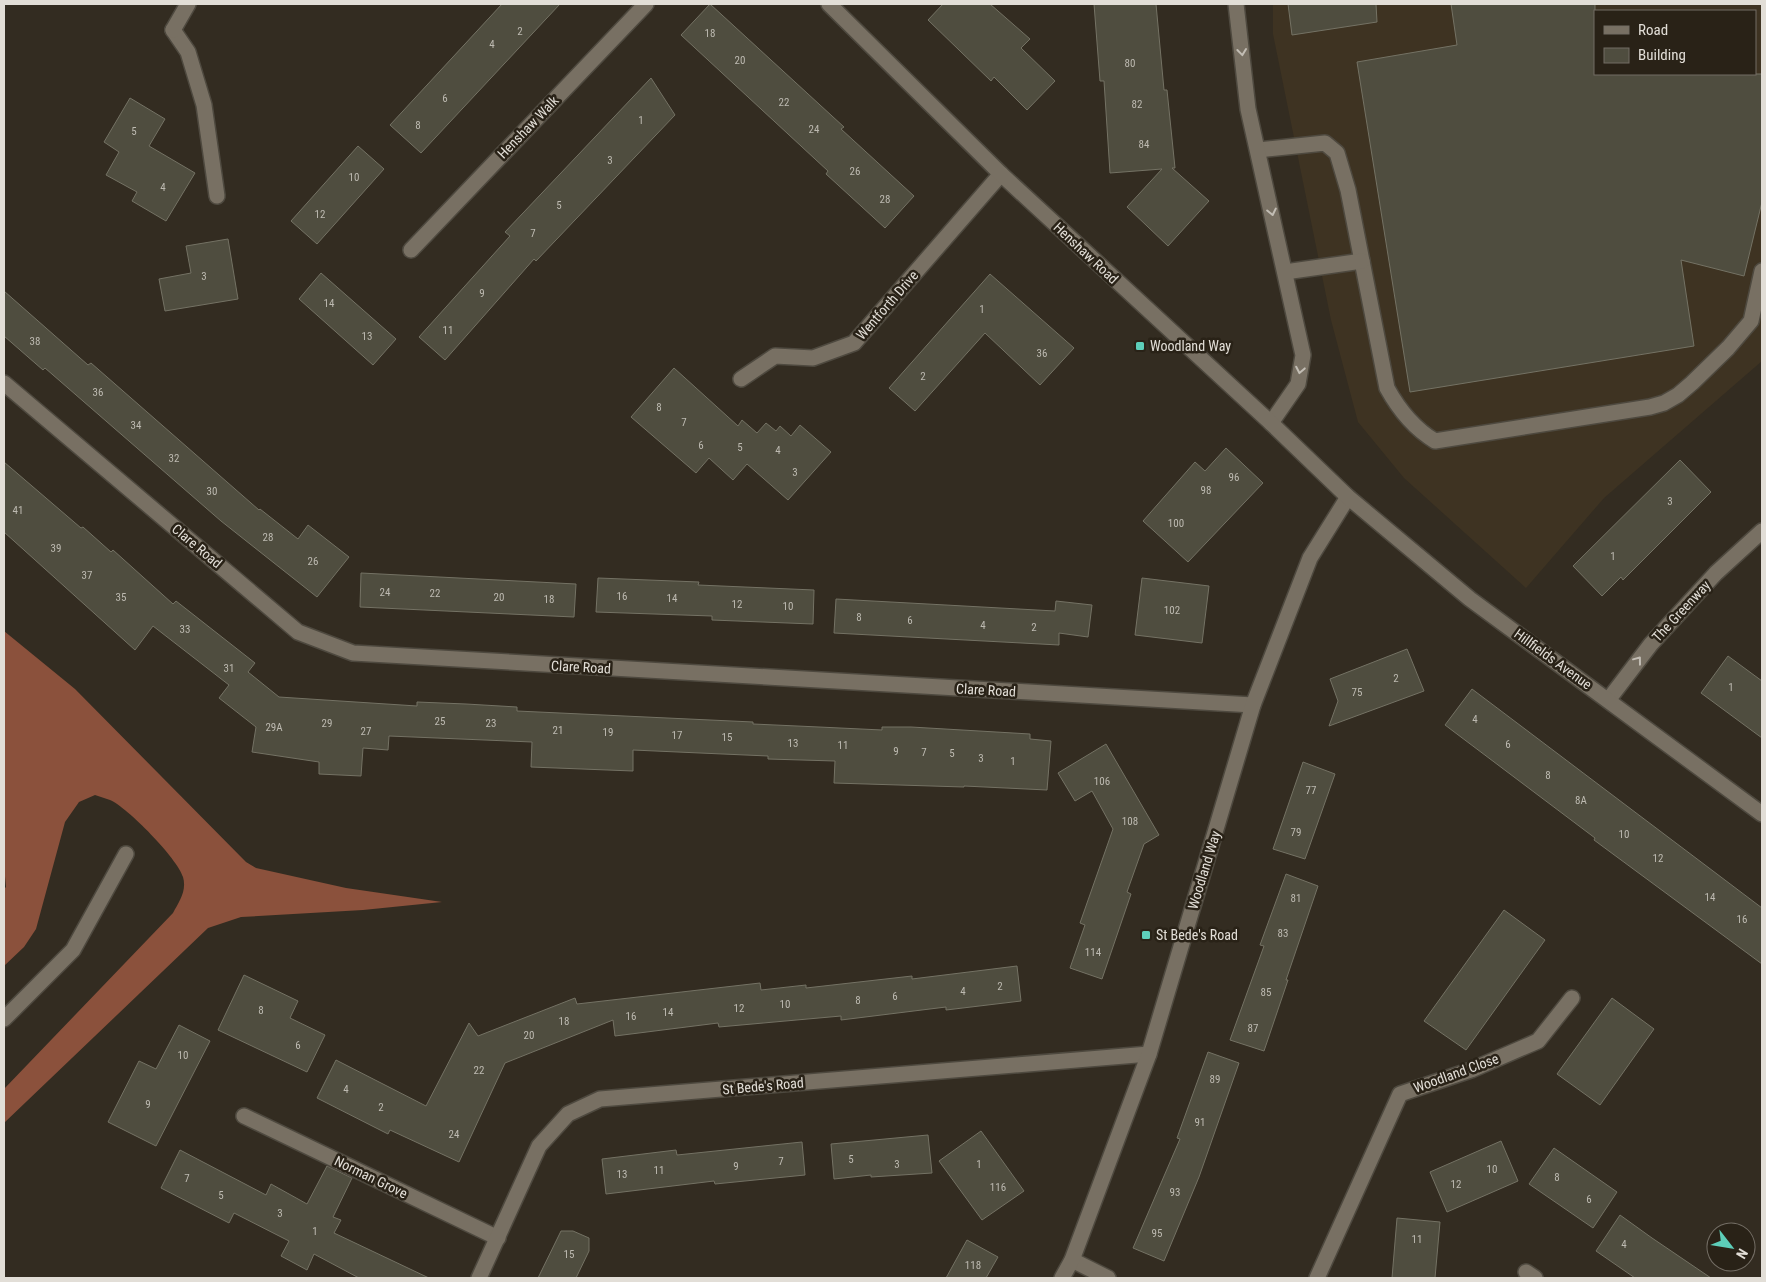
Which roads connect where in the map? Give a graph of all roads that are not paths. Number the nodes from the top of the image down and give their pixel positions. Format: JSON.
{"nodes":[{"id":1,"x":188,"y":4,"type":"edge"},
{"id":2,"x":646,"y":4,"type":"edge"},
{"id":3,"x":829,"y":4,"type":"edge"},
{"id":4,"x":1236,"y":4,"type":"edge"},
{"id":5,"x":1258,"y":150,"type":"junction"},
{"id":6,"x":1001,"y":174,"type":"junction"},
{"id":7,"x":217,"y":196,"type":"dead end"},
{"id":8,"x":410,"y":250,"type":"dead end"},
{"id":9,"x":1362,"y":261,"type":"junction"},
{"id":10,"x":1285,"y":272,"type":"junction"},
{"id":11,"x":1762,"y":272,"type":"edge"},
{"id":12,"x":741,"y":379,"type":"dead end"},
{"id":13,"x":4,"y":383,"type":"edge"},
{"id":14,"x":1272,"y":423,"type":"junction"},
{"id":15,"x":1348,"y":497,"type":"junction"},
{"id":16,"x":1762,"y":532,"type":"edge"},
{"id":17,"x":1609,"y":699,"type":"junction"},
{"id":18,"x":1253,"y":705,"type":"junction"},
{"id":19,"x":1762,"y":814,"type":"edge"},
{"id":20,"x":126,"y":854,"type":"dead end"},
{"id":21,"x":1572,"y":998,"type":"dead end"},
{"id":22,"x":4,"y":1019,"type":"edge"},
{"id":23,"x":1149,"y":1054,"type":"junction"},
{"id":24,"x":244,"y":1116,"type":"dead end"},
{"id":25,"x":498,"y":1238,"type":"junction"},
{"id":26,"x":1072,"y":1260,"type":"junction"},
{"id":27,"x":480,"y":1278,"type":"edge"},
{"id":28,"x":1062,"y":1278,"type":"edge"},
{"id":29,"x":1108,"y":1278,"type":"edge"},
{"id":30,"x":1317,"y":1278,"type":"edge"}],
"edges":[{"from":1,"to":7,"type":"street"},
{"from":2,"to":8,"type":"street","name":"Henshaw Walk"},
{"from":3,"to":6,"type":"street","name":"Henshaw Road"},
{"from":4,"to":5,"type":"street","one_way":true},
{"from":5,"to":9,"type":"street"},
{"from":5,"to":10,"type":"street","one_way":true},
{"from":6,"to":12,"type":"street","name":"Wentforth Drive"},
{"from":6,"to":14,"type":"street","name":"Henshaw Road"},
{"from":9,"to":10,"type":"street"},
{"from":9,"to":11,"type":"street"},
{"from":10,"to":14,"type":"street","one_way":true},
{"from":13,"to":18,"type":"street","name":"Clare Road"},
{"from":14,"to":15,"type":"street","name":"Henshaw Road"},
{"from":15,"to":17,"type":"street","name":"Hillfields Avenue"},
{"from":15,"to":18,"type":"street","name":"Woodland Way"},
{"from":17,"to":16,"type":"street","name":"The Greenway","one_way":true},
{"from":17,"to":19,"type":"street","name":"Hillfields Avenue"},
{"from":18,"to":23,"type":"street","name":"Woodland Way"},
{"from":20,"to":22,"type":"street"},
{"from":21,"to":30,"type":"street","name":"Woodland Close"},
{"from":23,"to":25,"type":"street","name":"St Bede's Road"},
{"from":23,"to":26,"type":"street","name":"Woodland Way"},
{"from":24,"to":25,"type":"street","name":"Norman Grove"},
{"from":25,"to":27,"type":"street","name":"St Bede's Road"},
{"from":26,"to":28,"type":"street","name":"Woodland Way"},
{"from":26,"to":29,"type":"street"}]}
